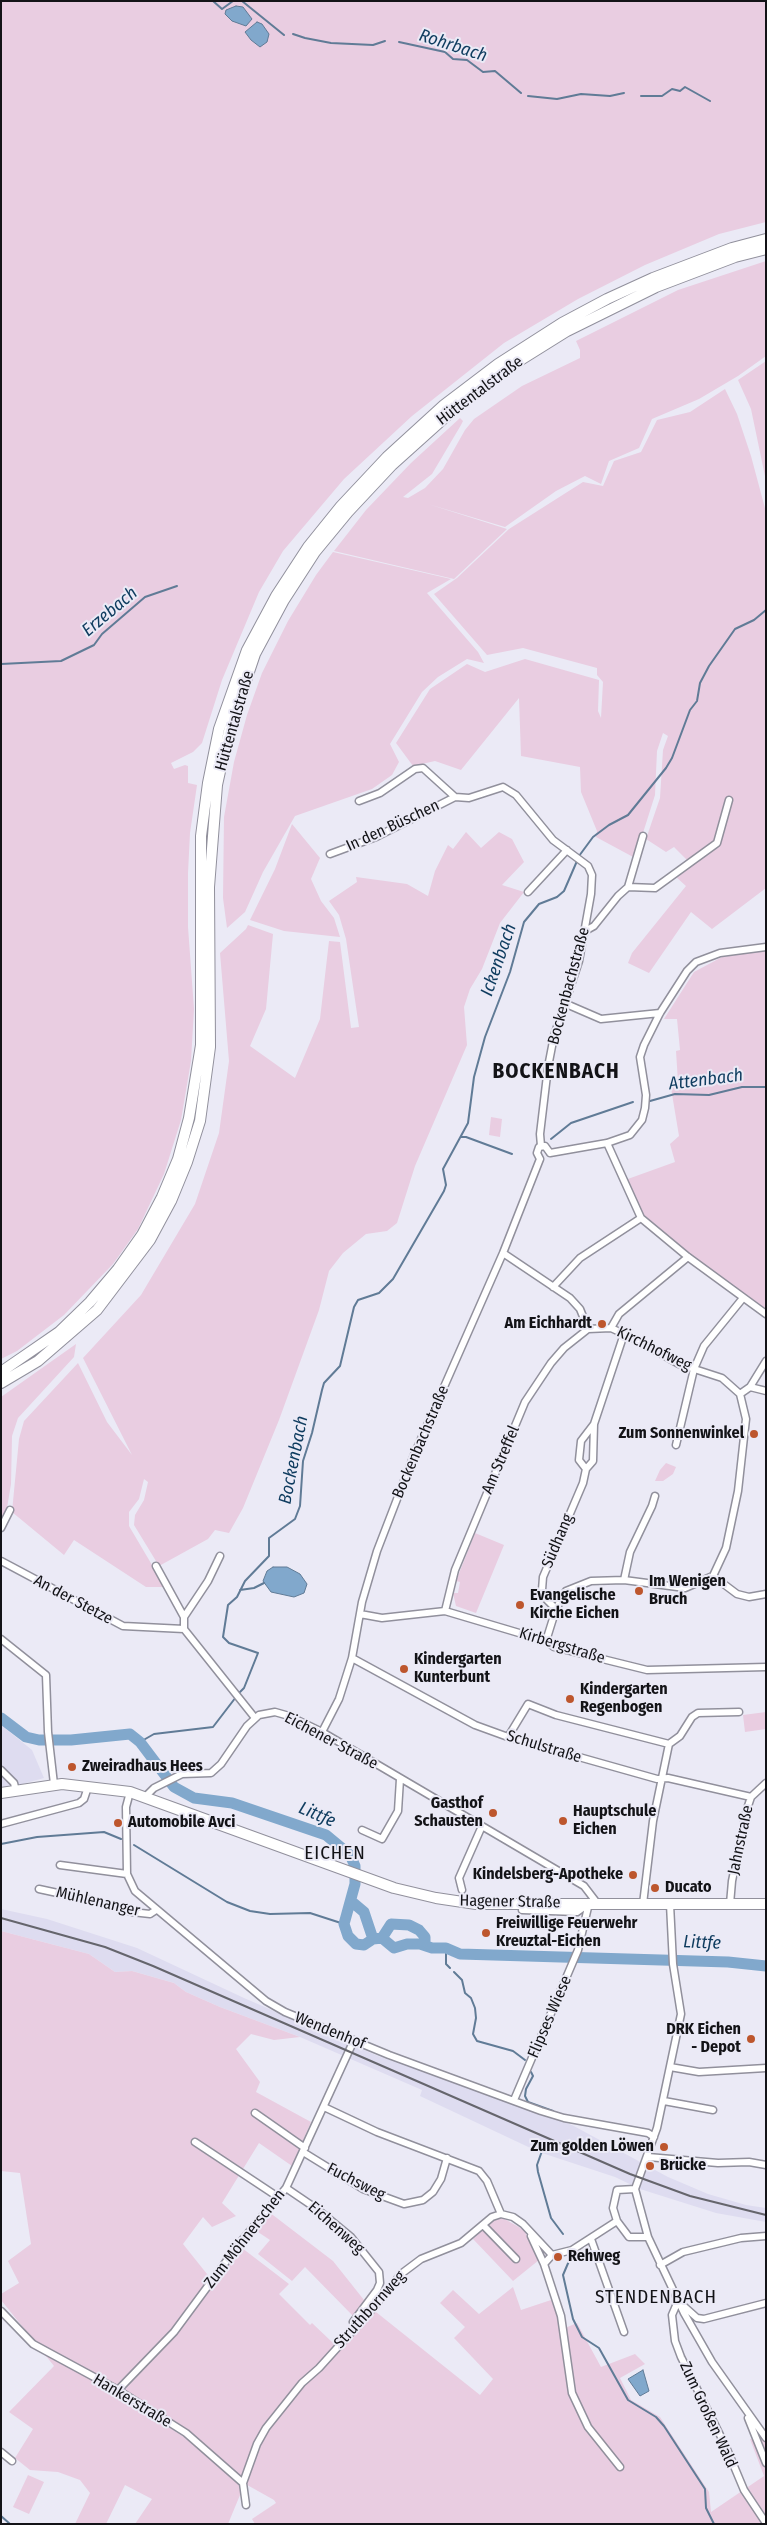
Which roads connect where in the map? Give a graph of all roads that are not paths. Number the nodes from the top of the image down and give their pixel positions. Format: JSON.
{"nodes":[{"id":1,"x":766,"y":239,"type":"edge"},
{"id":2,"x":766,"y":249,"type":"edge"},
{"id":3,"x":455,"y":797,"type":"junction"},
{"id":4,"x":729,"y":800,"type":"dead end"},
{"id":5,"x":359,"y":801,"type":"dead end"},
{"id":6,"x":643,"y":836,"type":"dead end"},
{"id":7,"x":567,"y":850,"type":"junction"},
{"id":8,"x":330,"y":854,"type":"dead end"},
{"id":9,"x":628,"y":888,"type":"junction"},
{"id":10,"x":528,"y":892,"type":"dead end"},
{"id":11,"x":585,"y":931,"type":"junction"},
{"id":12,"x":766,"y":947,"type":"edge"},
{"id":13,"x":564,"y":1003,"type":"junction"},
{"id":14,"x":660,"y":1013,"type":"junction"},
{"id":15,"x":607,"y":1143,"type":"junction"},
{"id":16,"x":541,"y":1146,"type":"junction"},
{"id":17,"x":550,"y":1153,"type":"junction"},
{"id":18,"x":540,"y":1159,"type":"junction"},
{"id":19,"x":641,"y":1218,"type":"junction"},
{"id":20,"x":503,"y":1254,"type":"junction"},
{"id":21,"x":688,"y":1257,"type":"junction"},
{"id":22,"x":553,"y":1287,"type":"junction"},
{"id":23,"x":743,"y":1298,"type":"junction"},
{"id":24,"x":766,"y":1314,"type":"edge"},
{"id":25,"x":611,"y":1328,"type":"junction"},
{"id":26,"x":588,"y":1329,"type":"junction"},
{"id":27,"x":624,"y":1334,"type":"junction"},
{"id":28,"x":766,"y":1361,"type":"edge"},
{"id":29,"x":694,"y":1369,"type":"junction"},
{"id":30,"x":1,"y":1372,"type":"edge"},
{"id":31,"x":1,"y":1383,"type":"edge"},
{"id":32,"x":750,"y":1387,"type":"junction"},
{"id":33,"x":766,"y":1391,"type":"edge"},
{"id":34,"x":740,"y":1394,"type":"junction"},
{"id":35,"x":594,"y":1424,"type":"junction"},
{"id":36,"x":676,"y":1444,"type":"dead end"},
{"id":37,"x":586,"y":1469,"type":"junction"},
{"id":38,"x":655,"y":1496,"type":"dead end"},
{"id":39,"x":10,"y":1510,"type":"dead end"},
{"id":40,"x":1,"y":1528,"type":"edge"},
{"id":41,"x":220,"y":1556,"type":"dead end"},
{"id":42,"x":1,"y":1561,"type":"edge"},
{"id":43,"x":156,"y":1566,"type":"dead end"},
{"id":44,"x":713,"y":1576,"type":"junction"},
{"id":45,"x":624,"y":1580,"type":"junction"},
{"id":46,"x":766,"y":1594,"type":"edge"},
{"id":47,"x":556,"y":1610,"type":"junction"},
{"id":48,"x":445,"y":1611,"type":"junction"},
{"id":49,"x":360,"y":1614,"type":"junction"},
{"id":50,"x":184,"y":1617,"type":"junction"},
{"id":51,"x":184,"y":1630,"type":"junction"},
{"id":52,"x":1,"y":1639,"type":"edge"},
{"id":53,"x":546,"y":1641,"type":"junction"},
{"id":54,"x":352,"y":1658,"type":"junction"},
{"id":55,"x":766,"y":1667,"type":"edge"},
{"id":56,"x":740,"y":1712,"type":"dead end"},
{"id":57,"x":255,"y":1718,"type":"junction"},
{"id":58,"x":322,"y":1732,"type":"junction"},
{"id":59,"x":508,"y":1737,"type":"junction"},
{"id":60,"x":669,"y":1744,"type":"junction"},
{"id":61,"x":1,"y":1770,"type":"edge"},
{"id":62,"x":662,"y":1778,"type":"junction"},
{"id":63,"x":400,"y":1779,"type":"junction"},
{"id":64,"x":766,"y":1783,"type":"edge"},
{"id":65,"x":54,"y":1784,"type":"junction"},
{"id":66,"x":88,"y":1787,"type":"junction"},
{"id":67,"x":16,"y":1791,"type":"junction"},
{"id":68,"x":130,"y":1792,"type":"junction"},
{"id":69,"x":1,"y":1793,"type":"edge"},
{"id":70,"x":751,"y":1796,"type":"junction"},
{"id":71,"x":145,"y":1797,"type":"junction"},
{"id":72,"x":1,"y":1824,"type":"edge"},
{"id":73,"x":482,"y":1826,"type":"junction"},
{"id":74,"x":362,"y":1830,"type":"dead end"},
{"id":75,"x":60,"y":1865,"type":"dead end"},
{"id":76,"x":128,"y":1874,"type":"junction"},
{"id":77,"x":39,"y":1889,"type":"dead end"},
{"id":78,"x":462,"y":1890,"type":"dead end"},
{"id":79,"x":593,"y":1903,"type":"junction"},
{"id":80,"x":643,"y":1904,"type":"junction"},
{"id":81,"x":670,"y":1904,"type":"junction"},
{"id":82,"x":730,"y":1904,"type":"junction"},
{"id":83,"x":766,"y":1904,"type":"edge"},
{"id":84,"x":156,"y":1910,"type":"junction"},
{"id":85,"x":522,"y":1910,"type":"dead end"},
{"id":86,"x":354,"y":2040,"type":"junction"},
{"id":87,"x":670,"y":2067,"type":"junction"},
{"id":88,"x":766,"y":2068,"type":"edge"},
{"id":89,"x":514,"y":2100,"type":"junction"},
{"id":90,"x":664,"y":2101,"type":"junction"},
{"id":91,"x":324,"y":2107,"type":"junction"},
{"id":92,"x":713,"y":2110,"type":"dead end"},
{"id":93,"x":255,"y":2112,"type":"dead end"},
{"id":94,"x":654,"y":2137,"type":"junction"},
{"id":95,"x":195,"y":2142,"type":"dead end"},
{"id":96,"x":304,"y":2150,"type":"junction"},
{"id":97,"x":447,"y":2158,"type":"junction"},
{"id":98,"x":648,"y":2158,"type":"junction"},
{"id":99,"x":766,"y":2165,"type":"edge"},
{"id":100,"x":286,"y":2188,"type":"junction"},
{"id":101,"x":635,"y":2189,"type":"junction"},
{"id":102,"x":278,"y":2197,"type":"junction"},
{"id":103,"x":501,"y":2214,"type":"junction"},
{"id":104,"x":617,"y":2221,"type":"junction"},
{"id":105,"x":483,"y":2225,"type":"junction"},
{"id":106,"x":527,"y":2228,"type":"junction"},
{"id":107,"x":766,"y":2236,"type":"edge"},
{"id":108,"x":648,"y":2237,"type":"junction"},
{"id":109,"x":592,"y":2239,"type":"junction"},
{"id":110,"x":552,"y":2255,"type":"junction"},
{"id":111,"x":516,"y":2259,"type":"dead end"},
{"id":112,"x":544,"y":2264,"type":"junction"},
{"id":113,"x":660,"y":2265,"type":"junction"},
{"id":114,"x":678,"y":2301,"type":"junction"},
{"id":115,"x":766,"y":2303,"type":"edge"},
{"id":116,"x":1,"y":2311,"type":"edge"},
{"id":117,"x":356,"y":2325,"type":"junction"},
{"id":118,"x":624,"y":2332,"type":"dead end"},
{"id":119,"x":118,"y":2390,"type":"junction"},
{"id":120,"x":745,"y":2410,"type":"junction"},
{"id":121,"x":766,"y":2438,"type":"edge"},
{"id":122,"x":1,"y":2452,"type":"edge"},
{"id":123,"x":12,"y":2461,"type":"dead end"},
{"id":124,"x":766,"y":2463,"type":"edge"},
{"id":125,"x":620,"y":2467,"type":"dead end"},
{"id":126,"x":243,"y":2483,"type":"junction"},
{"id":127,"x":246,"y":2505,"type":"dead end"},
{"id":128,"x":766,"y":2523,"type":"edge"}],
"edges":[{"from":1,"to":30,"type":"main road","name":"Hüttentalstraße"},
{"from":2,"to":31,"type":"main road","name":"Hüttentalstraße"},
{"from":3,"to":5,"type":"street"},
{"from":3,"to":7,"type":"street","name":"Bockenbachstraße"},
{"from":3,"to":8,"type":"street","name":"In den Büschen"},
{"from":4,"to":9,"type":"street"},
{"from":6,"to":9,"type":"street"},
{"from":7,"to":10,"type":"street"},
{"from":7,"to":11,"type":"street","name":"Bockenbachstraße"},
{"from":9,"to":11,"type":"street"},
{"from":11,"to":13,"type":"street","name":"Bockenbachstraße"},
{"from":12,"to":14,"type":"street"},
{"from":13,"to":14,"type":"street"},
{"from":13,"to":16,"type":"street","name":"Bockenbachstraße"},
{"from":14,"to":15,"type":"street"},
{"from":15,"to":17,"type":"street"},
{"from":15,"to":19,"type":"street"},
{"from":16,"to":17,"type":"street"},
{"from":16,"to":18,"type":"street"},
{"from":17,"to":18,"type":"street"},
{"from":18,"to":20,"type":"street","name":"Bockenbachstraße"},
{"from":19,"to":21,"type":"street"},
{"from":19,"to":22,"type":"street"},
{"from":20,"to":22,"type":"street"},
{"from":20,"to":49,"type":"street","name":"Bockenbachstraße"},
{"from":21,"to":23,"type":"street"},
{"from":21,"to":25,"type":"street"},
{"from":22,"to":26,"type":"street"},
{"from":23,"to":24,"type":"street"},
{"from":23,"to":29,"type":"street"},
{"from":25,"to":26,"type":"street","name":"Kirchhofweg"},
{"from":25,"to":27,"type":"street","name":"Kirchhofweg"},
{"from":26,"to":48,"type":"street","name":"Am Streffel"},
{"from":27,"to":29,"type":"street","name":"Kirchhofweg"},
{"from":27,"to":35,"type":"street","name":"Südhang"},
{"from":28,"to":32,"type":"street"},
{"from":29,"to":34,"type":"street","name":"Kirchhofweg"},
{"from":29,"to":36,"type":"street"},
{"from":32,"to":33,"type":"street"},
{"from":32,"to":34,"type":"street"},
{"from":34,"to":44,"type":"street"},
{"from":35,"to":37,"type":"street","name":"Südhang"},
{"from":35,"to":37,"type":"street","name":"Südhang"},
{"from":37,"to":47,"type":"street","name":"Südhang"},
{"from":38,"to":45,"type":"street"},
{"from":39,"to":40,"type":"street"},
{"from":41,"to":50,"type":"street"},
{"from":42,"to":51,"type":"street","name":"An der Stetze"},
{"from":43,"to":50,"type":"street"},
{"from":44,"to":45,"type":"street"},
{"from":44,"to":46,"type":"street"},
{"from":45,"to":47,"type":"street"},
{"from":47,"to":53,"type":"street"},
{"from":48,"to":49,"type":"street","name":"Kirbergstraße"},
{"from":48,"to":53,"type":"street","name":"Kirbergstraße"},
{"from":49,"to":54,"type":"street","name":"Bockenbachstraße"},
{"from":50,"to":51,"type":"street"},
{"from":51,"to":57,"type":"street"},
{"from":52,"to":65,"type":"street"},
{"from":53,"to":55,"type":"street","name":"Kirbergstraße"},
{"from":54,"to":58,"type":"street","name":"Bockenbachstraße"},
{"from":54,"to":59,"type":"street","name":"Schulstraße"},
{"from":56,"to":60,"type":"street"},
{"from":57,"to":58,"type":"street","name":"Eichener Straße"},
{"from":57,"to":71,"type":"street"},
{"from":58,"to":63,"type":"street","name":"Eichener Straße"},
{"from":59,"to":60,"type":"street"},
{"from":59,"to":62,"type":"street","name":"Schulstraße"},
{"from":60,"to":62,"type":"street"},
{"from":61,"to":67,"type":"street"},
{"from":62,"to":70,"type":"street","name":"Schulstraße"},
{"from":62,"to":80,"type":"street"},
{"from":63,"to":73,"type":"street","name":"Eichener Straße"},
{"from":63,"to":74,"type":"street"},
{"from":64,"to":70,"type":"street","name":"Jahnstraße"},
{"from":65,"to":66,"type":"main road","name":"Hagener Straße"},
{"from":65,"to":67,"type":"main road","name":"Hagener Straße"},
{"from":66,"to":68,"type":"main road","name":"Hagener Straße"},
{"from":66,"to":72,"type":"street"},
{"from":67,"to":69,"type":"main road","name":"Hagener Straße"},
{"from":68,"to":71,"type":"main road","name":"Hagener Straße"},
{"from":68,"to":76,"type":"street","name":"Wendenhof"},
{"from":70,"to":82,"type":"street","name":"Jahnstraße"},
{"from":71,"to":79,"type":"main road","name":"Hagener Straße"},
{"from":73,"to":78,"type":"street"},
{"from":73,"to":79,"type":"street","name":"Eichener Straße"},
{"from":75,"to":76,"type":"street"},
{"from":76,"to":84,"type":"street","name":"Wendenhof"},
{"from":77,"to":84,"type":"street","name":"Mühlenanger"},
{"from":79,"to":80,"type":"main road","name":"Hagener Straße"},
{"from":79,"to":85,"type":"street","name":"Hagener Straße"},
{"from":79,"to":89,"type":"street","name":"Flipses Wiese"},
{"from":80,"to":81,"type":"main road","name":"Hagener Straße"},
{"from":81,"to":82,"type":"main road","name":"Hagener Straße"},
{"from":81,"to":87,"type":"street"},
{"from":82,"to":83,"type":"main road","name":"Hagener Straße"},
{"from":84,"to":86,"type":"street","name":"Wendenhof"},
{"from":86,"to":89,"type":"street","name":"Wendenhof"},
{"from":86,"to":91,"type":"street","name":"Zum Möhnerschen"},
{"from":87,"to":88,"type":"street"},
{"from":87,"to":90,"type":"street"},
{"from":89,"to":94,"type":"street","name":"Wendenhof"},
{"from":90,"to":92,"type":"street"},
{"from":90,"to":94,"type":"street"},
{"from":91,"to":96,"type":"street","name":"Zum Möhnerschen"},
{"from":91,"to":97,"type":"street"},
{"from":93,"to":96,"type":"street","name":"Fuchsweg"},
{"from":94,"to":98,"type":"street"},
{"from":95,"to":102,"type":"street"},
{"from":96,"to":97,"type":"street","name":"Fuchsweg"},
{"from":96,"to":100,"type":"street","name":"Zum Möhnerschen"},
{"from":97,"to":103,"type":"street"},
{"from":98,"to":99,"type":"street"},
{"from":98,"to":101,"type":"street"},
{"from":100,"to":102,"type":"street","name":"Zum Möhnerschen"},
{"from":100,"to":117,"type":"street","name":"Eichenweg"},
{"from":101,"to":104,"type":"street"},
{"from":101,"to":108,"type":"street"},
{"from":102,"to":119,"type":"street","name":"Zum Möhnerschen"},
{"from":103,"to":105,"type":"street","name":"Struthbornweg"},
{"from":103,"to":106,"type":"street"},
{"from":104,"to":108,"type":"street"},
{"from":104,"to":109,"type":"street"},
{"from":105,"to":111,"type":"street"},
{"from":105,"to":117,"type":"street","name":"Struthbornweg"},
{"from":106,"to":110,"type":"street"},
{"from":106,"to":112,"type":"street"},
{"from":107,"to":113,"type":"street"},
{"from":108,"to":113,"type":"street"},
{"from":109,"to":110,"type":"street"},
{"from":109,"to":118,"type":"street"},
{"from":110,"to":112,"type":"street"},
{"from":112,"to":125,"type":"street"},
{"from":113,"to":114,"type":"street"},
{"from":114,"to":115,"type":"street"},
{"from":114,"to":120,"type":"street"},
{"from":114,"to":128,"type":"street","name":"Zum Großen Wald"},
{"from":116,"to":119,"type":"street","name":"Hankerstraße"},
{"from":117,"to":126,"type":"street","name":"Struthbornweg"},
{"from":119,"to":126,"type":"street","name":"Hankerstraße"},
{"from":120,"to":121,"type":"street"},
{"from":120,"to":124,"type":"street"},
{"from":122,"to":123,"type":"street"},
{"from":126,"to":127,"type":"street"}]}
